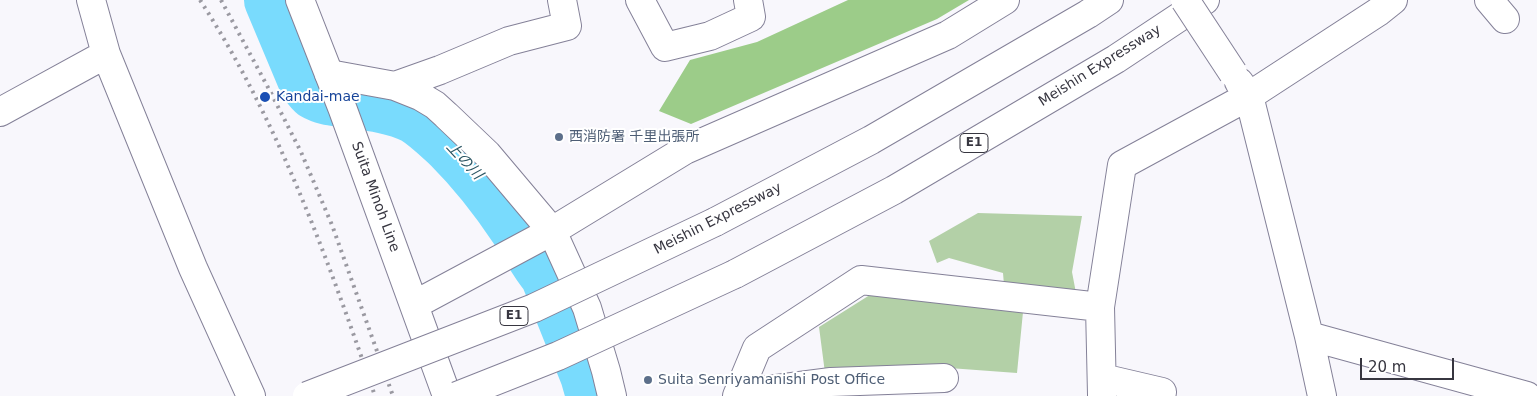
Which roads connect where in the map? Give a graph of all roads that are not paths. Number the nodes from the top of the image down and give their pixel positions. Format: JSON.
{"nodes":[{"id":1,"x":91,"y":0,"type":"edge"},
{"id":2,"x":300,"y":0,"type":"edge"},
{"id":3,"x":562,"y":0,"type":"edge"},
{"id":4,"x":640,"y":0,"type":"edge"},
{"id":5,"x":748,"y":0,"type":"edge"},
{"id":6,"x":1005,"y":0,"type":"edge"},
{"id":7,"x":1109,"y":0,"type":"edge"},
{"id":8,"x":1184,"y":0,"type":"edge"},
{"id":9,"x":1205,"y":0,"type":"edge"},
{"id":10,"x":1393,"y":0,"type":"edge"},
{"id":11,"x":106,"y":54,"type":"junction"},
{"id":12,"x":331,"y":79,"type":"junction"},
{"id":13,"x":395,"y":86,"type":"junction"},
{"id":14,"x":1249,"y":96,"type":"junction"},
{"id":15,"x":0,"y":112,"type":"edge"},
{"id":16,"x":545,"y":235,"type":"junction"},
{"id":17,"x":414,"y":305,"type":"junction"},
{"id":18,"x":1100,"y":308,"type":"junction"},
{"id":19,"x":1309,"y":336,"type":"junction"},
{"id":20,"x":944,"y":378,"type":"dead end"},
{"id":21,"x":1102,"y":386,"type":"edge"},
{"id":22,"x":1162,"y":392,"type":"dead end"},
{"id":23,"x":244,"y":394,"type":"edge"},
{"id":24,"x":738,"y":395,"type":"edge"},
{"id":25,"x":306,"y":396,"type":"edge"},
{"id":26,"x":447,"y":396,"type":"edge"},
{"id":27,"x":457,"y":396,"type":"edge"},
{"id":28,"x":612,"y":396,"type":"edge"},
{"id":29,"x":1322,"y":396,"type":"edge"},
{"id":30,"x":1527,"y":396,"type":"edge"}],
"edges":[{"from":1,"to":11,"type":"main road"},
{"from":2,"to":12,"type":"main road","name":"Suita Minoh Line"},
{"from":3,"to":13,"type":"main road"},
{"from":4,"to":5,"type":"main road"},
{"from":6,"to":16,"type":"main road"},
{"from":7,"to":25,"type":"main road","name":"Meishin Expressway","number":"E1","bridge":true},
{"from":8,"to":14,"type":"main road","bridge":true},
{"from":9,"to":27,"type":"main road","name":"Meishin Expressway","number":"E1","bridge":true},
{"from":10,"to":14,"type":"main road"},
{"from":11,"to":15,"type":"main road"},
{"from":11,"to":23,"type":"main road"},
{"from":12,"to":13,"type":"main road"},
{"from":12,"to":17,"type":"main road","name":"Suita Minoh Line"},
{"from":13,"to":16,"type":"main road"},
{"from":14,"to":18,"type":"main road"},
{"from":14,"to":19,"type":"main road"},
{"from":16,"to":17,"type":"main road"},
{"from":16,"to":28,"type":"main road"},
{"from":17,"to":26,"type":"main road","name":"Suita Minoh Line"},
{"from":18,"to":21,"type":"main road"},
{"from":18,"to":24,"type":"main road"},
{"from":19,"to":29,"type":"main road"},
{"from":19,"to":30,"type":"main road"},
{"from":20,"to":24,"type":"main road"},
{"from":21,"to":22,"type":"main road"}]}
